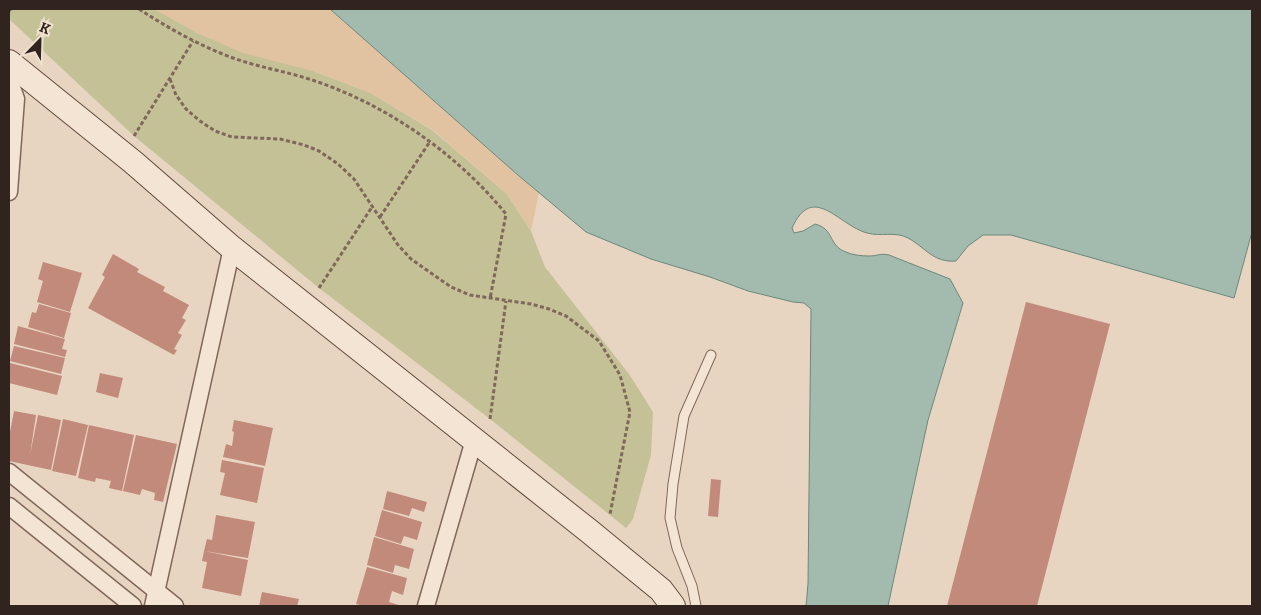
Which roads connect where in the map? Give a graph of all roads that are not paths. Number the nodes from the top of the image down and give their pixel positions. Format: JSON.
{"nodes":[{"id":1,"x":9,"y":62,"type":"edge"},
{"id":2,"x":9,"y":79,"type":"edge"},
{"id":3,"x":9,"y":192,"type":"edge"},
{"id":4,"x":232,"y":248,"type":"junction"},
{"id":5,"x":711,"y":355,"type":"dead end"},
{"id":6,"x":474,"y":440,"type":"junction"},
{"id":7,"x":9,"y":472,"type":"edge"},
{"id":8,"x":9,"y":506,"type":"edge"},
{"id":9,"x":154,"y":598,"type":"edge"},
{"id":10,"x":133,"y":606,"type":"edge"},
{"id":11,"x":175,"y":606,"type":"edge"},
{"id":12,"x":426,"y":606,"type":"edge"},
{"id":13,"x":673,"y":606,"type":"edge"},
{"id":14,"x":696,"y":606,"type":"edge"}],
"edges":[{"from":1,"to":4,"type":"street"},
{"from":2,"to":3,"type":"street"},
{"from":4,"to":6,"type":"street"},
{"from":4,"to":9,"type":"street"},
{"from":5,"to":14,"type":"lane"},
{"from":6,"to":12,"type":"street"},
{"from":6,"to":13,"type":"street"},
{"from":7,"to":9,"type":"street"},
{"from":8,"to":10,"type":"street"},
{"from":9,"to":11,"type":"street"}]}
